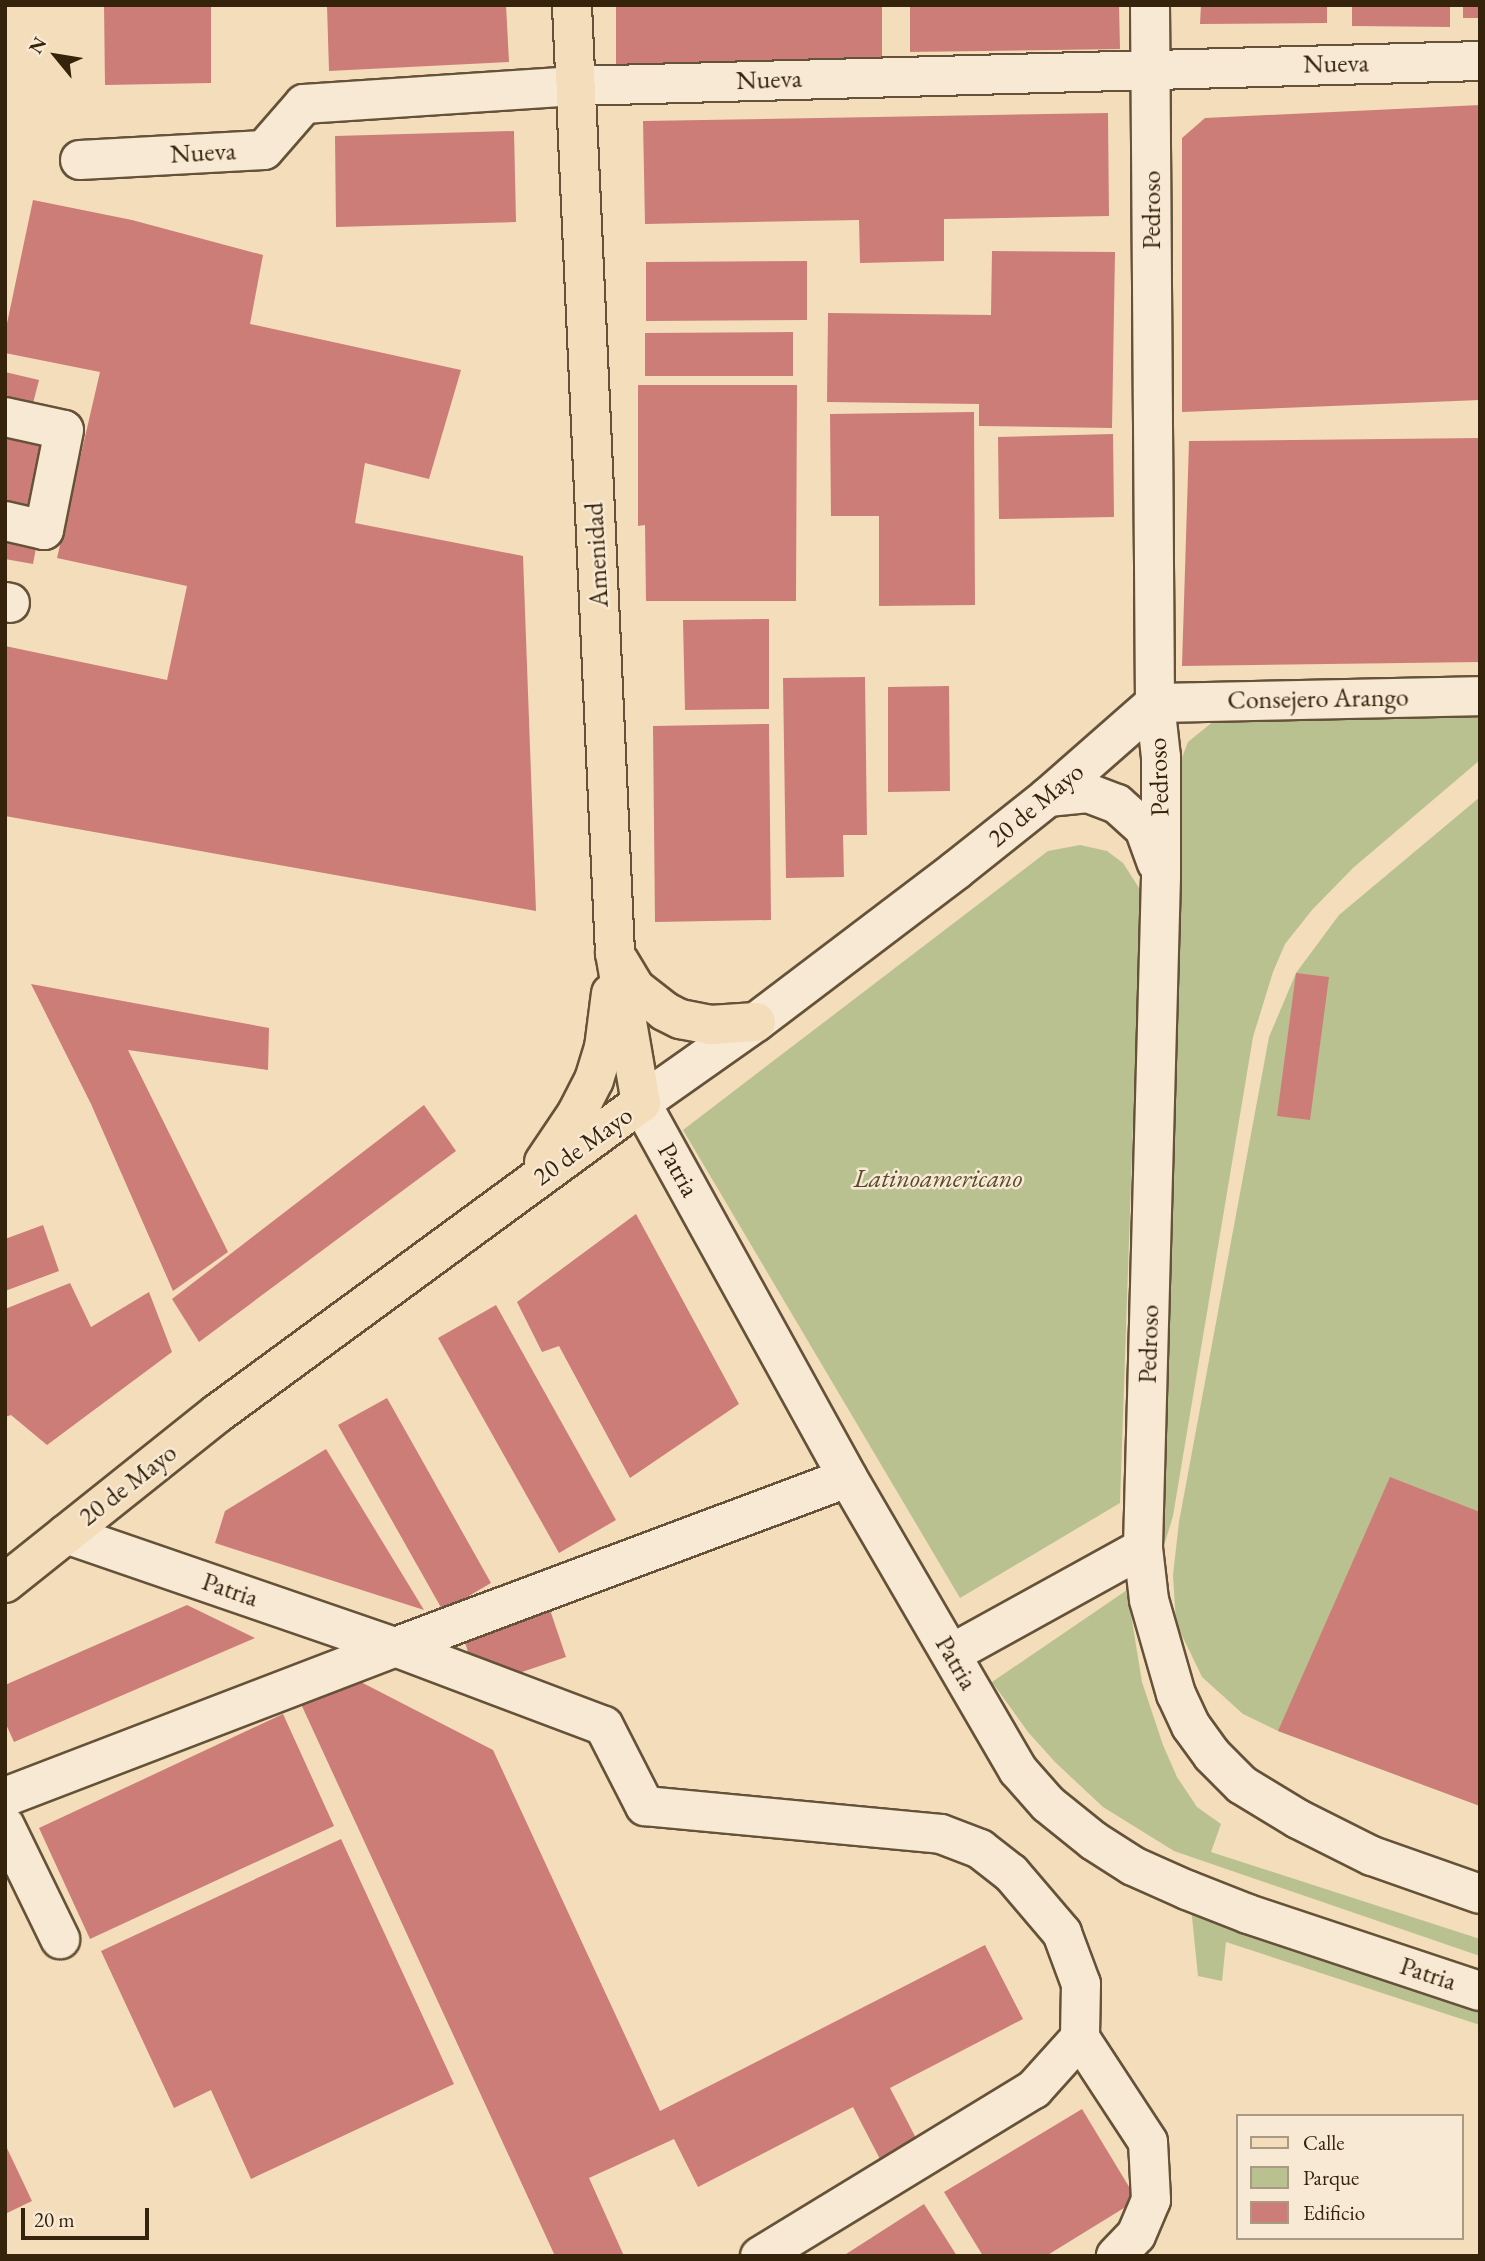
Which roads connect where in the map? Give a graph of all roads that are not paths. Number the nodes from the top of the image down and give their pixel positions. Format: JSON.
{"nodes":[{"id":1,"x":572,"y":5,"type":"edge"},
{"id":2,"x":1150,"y":5,"type":"edge"},
{"id":3,"x":1480,"y":61,"type":"edge"},
{"id":4,"x":1151,"y":69,"type":"junction"},
{"id":5,"x":575,"y":86,"type":"junction"},
{"id":6,"x":80,"y":160,"type":"dead end"},
{"id":7,"x":5,"y":417,"type":"edge"},
{"id":8,"x":5,"y":521,"type":"edge"},
{"id":9,"x":1480,"y":696,"type":"edge"},
{"id":10,"x":1155,"y":703,"type":"junction"},
{"id":11,"x":1048,"y":797,"type":"junction"},
{"id":12,"x":1161,"y":877,"type":"junction"},
{"id":13,"x":615,"y":953,"type":"junction"},
{"id":14,"x":756,"y":1022,"type":"junction"},
{"id":15,"x":641,"y":1103,"type":"junction"},
{"id":16,"x":514,"y":1196,"type":"junction"},
{"id":17,"x":848,"y":1478,"type":"junction"},
{"id":18,"x":66,"y":1534,"type":"junction"},
{"id":19,"x":1143,"y":1548,"type":"junction"},
{"id":20,"x":5,"y":1583,"type":"edge"},
{"id":21,"x":395,"y":1647,"type":"junction"},
{"id":22,"x":951,"y":1654,"type":"junction"},
{"id":23,"x":5,"y":1797,"type":"edge"},
{"id":24,"x":5,"y":1826,"type":"edge"},
{"id":25,"x":1480,"y":1894,"type":"edge"},
{"id":26,"x":61,"y":1938,"type":"dead end"},
{"id":27,"x":1480,"y":1991,"type":"edge"},
{"id":28,"x":1080,"y":2038,"type":"junction"},
{"id":29,"x":760,"y":2256,"type":"edge"},
{"id":30,"x":1116,"y":2256,"type":"edge"}],
"edges":[{"from":1,"to":5,"type":"main road","name":"Amenidad"},
{"from":2,"to":4,"type":"street","name":"Pedroso"},
{"from":3,"to":4,"type":"street","name":"Nueva"},
{"from":4,"to":5,"type":"street","name":"Nueva"},
{"from":4,"to":10,"type":"street","name":"Pedroso"},
{"from":5,"to":6,"type":"street","name":"Nueva"},
{"from":5,"to":13,"type":"main road","name":"Amenidad"},
{"from":7,"to":8,"type":"street"},
{"from":9,"to":10,"type":"street","name":"Consejero Arango"},
{"from":10,"to":11,"type":"street","name":"20 de Mayo"},
{"from":10,"to":12,"type":"street","name":"Pedroso"},
{"from":11,"to":12,"type":"street"},
{"from":11,"to":14,"type":"street","name":"20 de Mayo"},
{"from":12,"to":19,"type":"street","name":"Pedroso"},
{"from":13,"to":14,"type":"main road"},
{"from":13,"to":15,"type":"main road","name":"Amenidad"},
{"from":13,"to":16,"type":"main road"},
{"from":14,"to":15,"type":"street","name":"20 de Mayo"},
{"from":15,"to":16,"type":"main road","name":"20 de Mayo"},
{"from":15,"to":17,"type":"street","name":"Patria"},
{"from":16,"to":18,"type":"main road","name":"20 de Mayo"},
{"from":17,"to":21,"type":"street"},
{"from":17,"to":22,"type":"street","name":"Patria"},
{"from":18,"to":20,"type":"main road","name":"20 de Mayo"},
{"from":18,"to":21,"type":"street","name":"Patria"},
{"from":19,"to":22,"type":"street"},
{"from":19,"to":25,"type":"street"},
{"from":21,"to":23,"type":"street"},
{"from":21,"to":28,"type":"street","name":"Patria"},
{"from":22,"to":27,"type":"street","name":"Patria"},
{"from":24,"to":26,"type":"street"},
{"from":28,"to":29,"type":"street"},
{"from":28,"to":30,"type":"street"}]}
